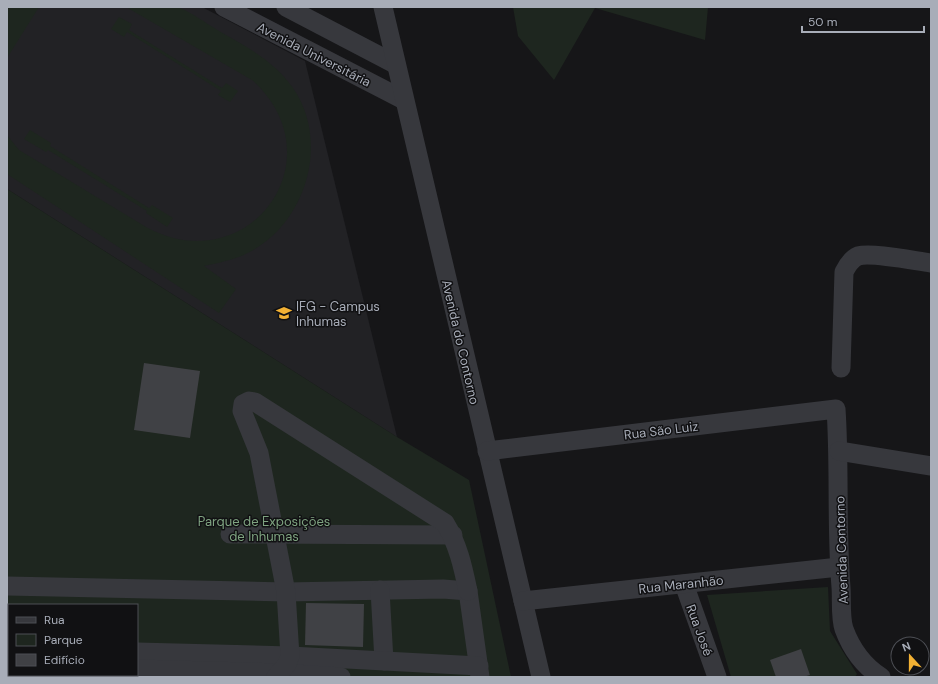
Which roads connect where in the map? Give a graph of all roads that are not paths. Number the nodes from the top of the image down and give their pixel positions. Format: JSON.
{"nodes":[{"id":1,"x":224,"y":7,"type":"edge"},
{"id":2,"x":286,"y":7,"type":"edge"},
{"id":3,"x":383,"y":7,"type":"edge"},
{"id":4,"x":395,"y":64,"type":"junction"},
{"id":5,"x":404,"y":100,"type":"junction"},
{"id":6,"x":931,"y":263,"type":"edge"},
{"id":7,"x":841,"y":368,"type":"dead end"},
{"id":8,"x":836,"y":409,"type":"joint"},
{"id":9,"x":487,"y":451,"type":"junction"},
{"id":10,"x":839,"y":451,"type":"junction"},
{"id":11,"x":931,"y":466,"type":"edge"},
{"id":12,"x":230,"y":534,"type":"dead end"},
{"id":13,"x":275,"y":534,"type":"junction"},
{"id":14,"x":453,"y":535,"type":"junction"},
{"id":15,"x":839,"y":567,"type":"junction"},
{"id":16,"x":684,"y":584,"type":"junction"},
{"id":17,"x":7,"y":586,"type":"edge"},
{"id":18,"x":380,"y":590,"type":"junction"},
{"id":19,"x":468,"y":591,"type":"junction"},
{"id":20,"x":286,"y":592,"type":"junction"},
{"id":21,"x":48,"y":596,"type":"edge"},
{"id":22,"x":523,"y":601,"type":"junction"},
{"id":23,"x":138,"y":652,"type":"edge"},
{"id":24,"x":290,"y":656,"type":"junction"},
{"id":25,"x":384,"y":661,"type":"junction"},
{"id":26,"x":138,"y":669,"type":"edge"},
{"id":27,"x":479,"y":672,"type":"edge"},
{"id":28,"x":278,"y":675,"type":"edge"},
{"id":29,"x":873,"y":675,"type":"edge"},
{"id":30,"x":341,"y":677,"type":"edge"},
{"id":31,"x":541,"y":677,"type":"edge"},
{"id":32,"x":717,"y":677,"type":"edge"}],
"edges":[{"from":1,"to":5,"type":"street","name":"Avenida Universitária"},
{"from":2,"to":4,"type":"street"},
{"from":3,"to":4,"type":"street","name":"Avenida do Contorno"},
{"from":4,"to":5,"type":"street","name":"Avenida do Contorno"},
{"from":5,"to":9,"type":"street","name":"Avenida do Contorno"},
{"from":6,"to":7,"type":"street"},
{"from":8,"to":9,"type":"street","name":"Rua São Luiz"},
{"from":8,"to":10,"type":"street","name":"Avenida Contorno"},
{"from":9,"to":22,"type":"street","name":"Avenida do Contorno"},
{"from":10,"to":11,"type":"street"},
{"from":10,"to":15,"type":"street","name":"Avenida Contorno"},
{"from":12,"to":13,"type":"street"},
{"from":13,"to":14,"type":"street"},
{"from":13,"to":14,"type":"street"},
{"from":13,"to":20,"type":"street"},
{"from":14,"to":19,"type":"street"},
{"from":15,"to":16,"type":"street","name":"Rua Maranhão"},
{"from":15,"to":29,"type":"street","name":"Avenida Contorno"},
{"from":16,"to":22,"type":"street","name":"Rua Maranhão"},
{"from":16,"to":32,"type":"street","name":"Rua José"},
{"from":17,"to":21,"type":"street"},
{"from":18,"to":19,"type":"street"},
{"from":18,"to":20,"type":"street"},
{"from":18,"to":25,"type":"street"},
{"from":19,"to":27,"type":"street"},
{"from":20,"to":21,"type":"street"},
{"from":20,"to":24,"type":"street"},
{"from":22,"to":31,"type":"street","name":"Avenida do Contorno"},
{"from":23,"to":24,"type":"street"},
{"from":24,"to":25,"type":"street"},
{"from":24,"to":28,"type":"street"},
{"from":25,"to":27,"type":"street"},
{"from":26,"to":28,"type":"street"},
{"from":28,"to":30,"type":"street"}]}
